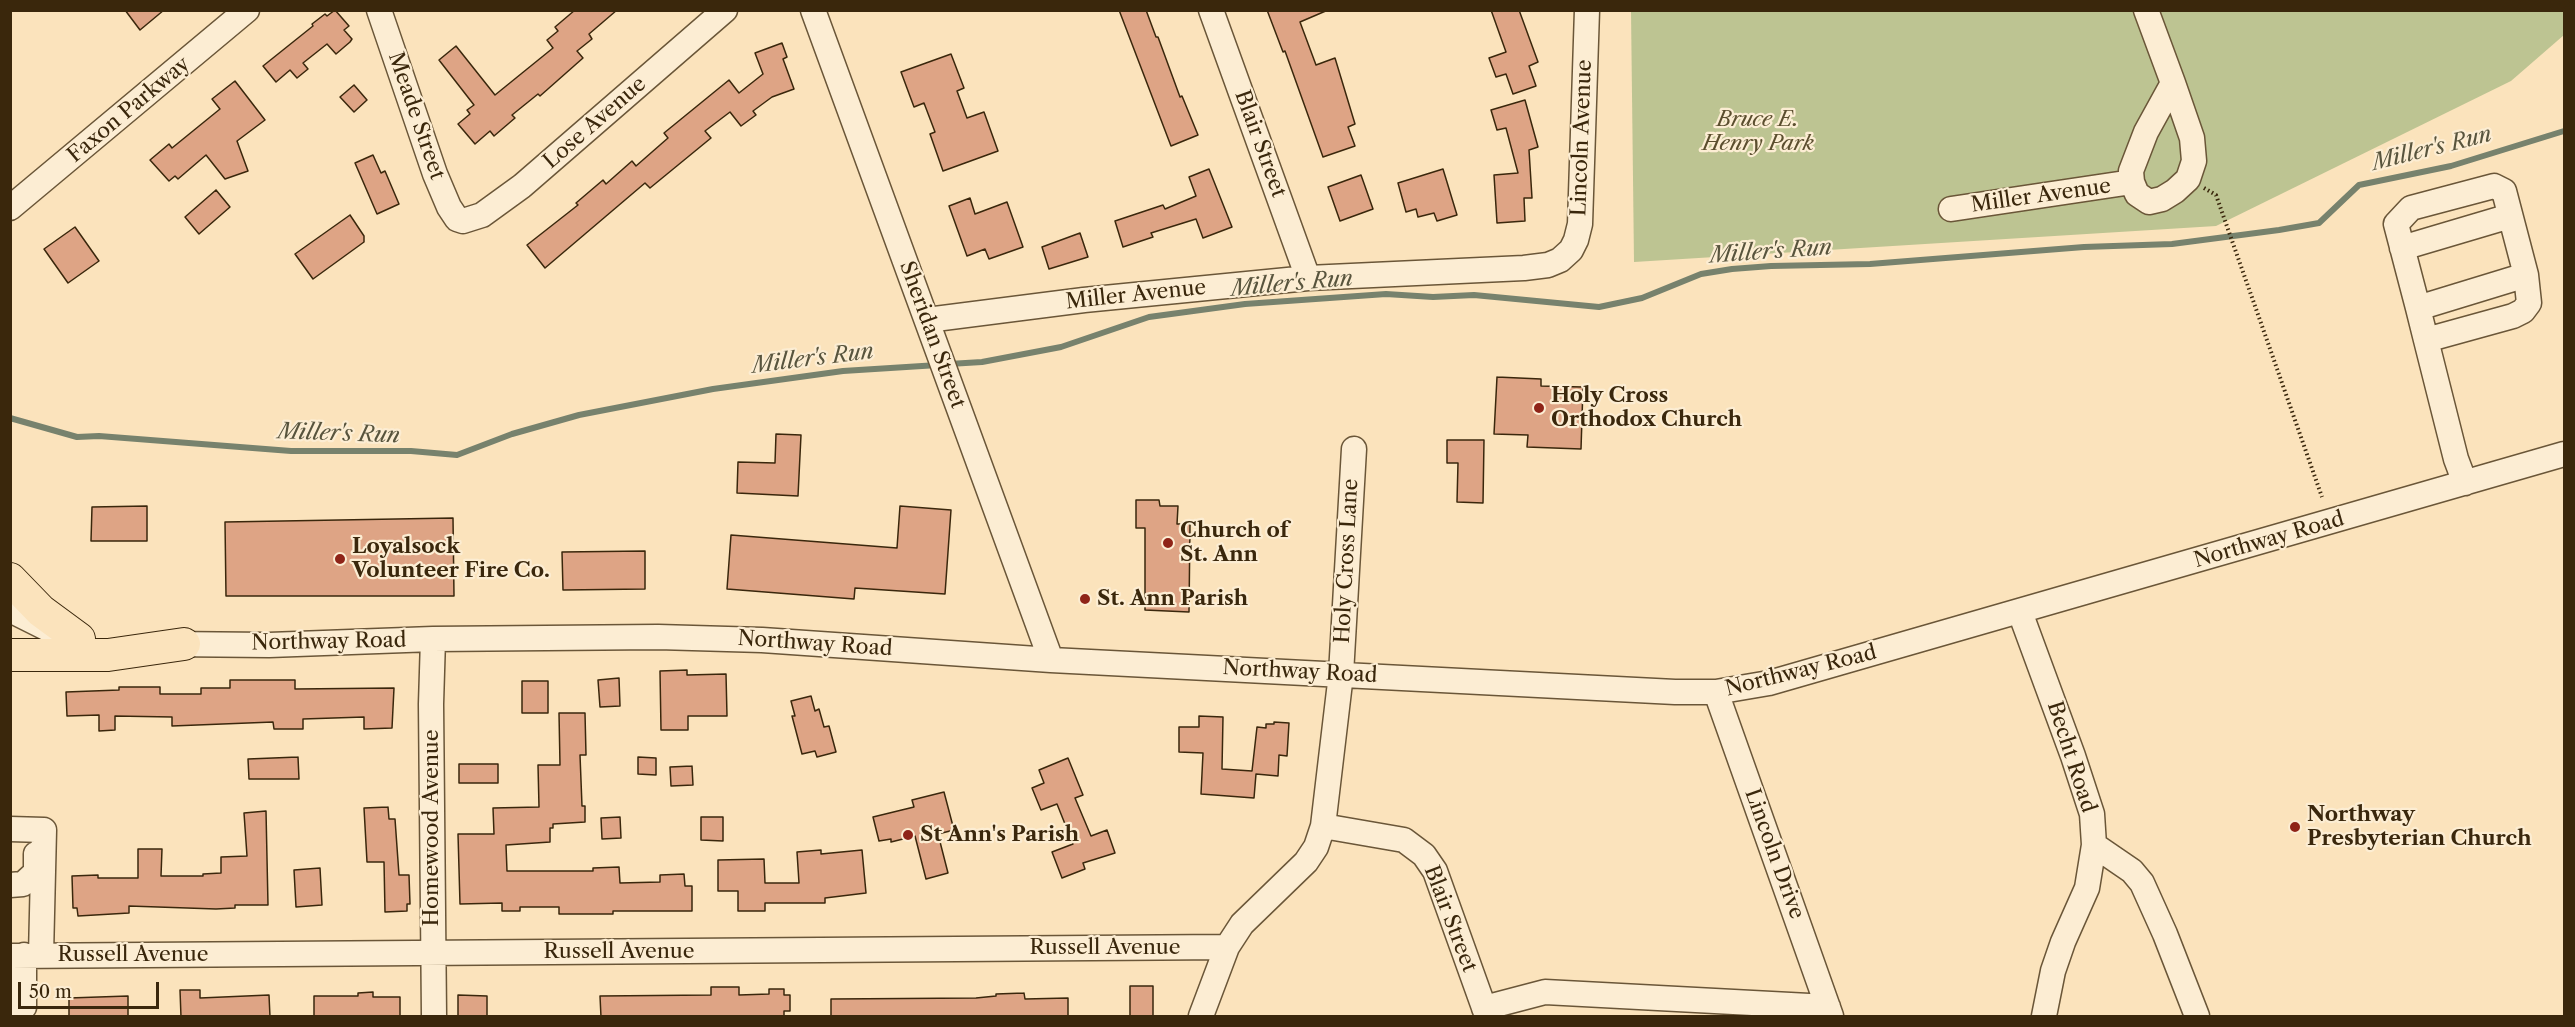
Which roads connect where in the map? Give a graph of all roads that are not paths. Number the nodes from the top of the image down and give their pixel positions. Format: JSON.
{"nodes":[{"id":1,"x":247,"y":10,"type":"edge"},
{"id":2,"x":378,"y":10,"type":"edge"},
{"id":3,"x":725,"y":10,"type":"edge"},
{"id":4,"x":813,"y":10,"type":"edge"},
{"id":5,"x":1211,"y":10,"type":"edge"},
{"id":6,"x":1587,"y":10,"type":"edge"},
{"id":7,"x":2146,"y":10,"type":"edge"},
{"id":8,"x":2173,"y":83,"type":"junction"},
{"id":9,"x":2132,"y":182,"type":"junction"},
{"id":10,"x":10,"y":208,"type":"edge"},
{"id":11,"x":1951,"y":209,"type":"dead end"},
{"id":12,"x":2510,"y":216,"type":"junction"},
{"id":13,"x":457,"y":219,"type":"joint"},
{"id":14,"x":2402,"y":248,"type":"junction"},
{"id":15,"x":1560,"y":260,"type":"joint"},
{"id":16,"x":2526,"y":275,"type":"junction"},
{"id":17,"x":1308,"y":278,"type":"junction"},
{"id":18,"x":2418,"y":308,"type":"junction"},
{"id":19,"x":927,"y":320,"type":"junction"},
{"id":20,"x":2426,"y":340,"type":"junction"},
{"id":21,"x":1354,"y":449,"type":"dead end"},
{"id":22,"x":2565,"y":454,"type":"edge"},
{"id":23,"x":2465,"y":483,"type":"junction"},
{"id":24,"x":10,"y":579,"type":"edge"},
{"id":25,"x":10,"y":609,"type":"edge"},
{"id":26,"x":2020,"y":612,"type":"junction"},
{"id":27,"x":79,"y":639,"type":"junction"},
{"id":28,"x":434,"y":639,"type":"junction"},
{"id":29,"x":184,"y":644,"type":"junction"},
{"id":30,"x":10,"y":655,"type":"edge"},
{"id":31,"x":1051,"y":660,"type":"junction"},
{"id":32,"x":1341,"y":674,"type":"junction"},
{"id":33,"x":1716,"y":692,"type":"junction"},
{"id":34,"x":1323,"y":826,"type":"junction"},
{"id":35,"x":10,"y":830,"type":"edge"},
{"id":36,"x":10,"y":839,"type":"edge"},
{"id":37,"x":2094,"y":845,"type":"junction"},
{"id":38,"x":10,"y":885,"type":"edge"},
{"id":39,"x":10,"y":899,"type":"edge"},
{"id":40,"x":42,"y":900,"type":"junction"},
{"id":41,"x":1227,"y":947,"type":"junction"},
{"id":42,"x":433,"y":953,"type":"junction"},
{"id":43,"x":25,"y":955,"type":"edge"},
{"id":44,"x":20,"y":1010,"type":"edge"},
{"id":45,"x":1485,"y":1012,"type":"edge"},
{"id":46,"x":1829,"y":1012,"type":"edge"},
{"id":47,"x":434,"y":1017,"type":"edge"},
{"id":48,"x":1201,"y":1017,"type":"edge"},
{"id":49,"x":2044,"y":1017,"type":"edge"},
{"id":50,"x":2197,"y":1017,"type":"edge"}],
"edges":[{"from":1,"to":10,"type":"street","name":"Faxon Parkway"},
{"from":2,"to":13,"type":"street","name":"Meade Street"},
{"from":3,"to":13,"type":"street","name":"Lose Avenue"},
{"from":4,"to":19,"type":"street","name":"Sheridan Street"},
{"from":5,"to":17,"type":"street","name":"Blair Street"},
{"from":6,"to":15,"type":"street","name":"Lincoln Avenue"},
{"from":7,"to":8,"type":"street"},
{"from":8,"to":9,"type":"street"},
{"from":8,"to":9,"type":"street"},
{"from":9,"to":11,"type":"street","name":"Miller Avenue"},
{"from":12,"to":14,"type":"street"},
{"from":12,"to":14,"type":"street"},
{"from":12,"to":16,"type":"street"},
{"from":14,"to":18,"type":"street"},
{"from":15,"to":17,"type":"street","name":"Miller Avenue"},
{"from":16,"to":18,"type":"street"},
{"from":16,"to":20,"type":"street"},
{"from":17,"to":19,"type":"street","name":"Miller Avenue"},
{"from":18,"to":20,"type":"street"},
{"from":19,"to":31,"type":"street","name":"Sheridan Street"},
{"from":20,"to":23,"type":"street"},
{"from":21,"to":32,"type":"street","name":"Holy Cross Lane"},
{"from":22,"to":23,"type":"street","name":"Northway Road"},
{"from":23,"to":26,"type":"street","name":"Northway Road"},
{"from":24,"to":27,"type":"main road"},
{"from":25,"to":27,"type":"street","name":"Northway Road"},
{"from":26,"to":33,"type":"street","name":"Northway Road"},
{"from":26,"to":37,"type":"street","name":"Becht Road"},
{"from":27,"to":29,"type":"street","name":"Northway Road"},
{"from":28,"to":29,"type":"street","name":"Northway Road"},
{"from":28,"to":31,"type":"street","name":"Northway Road"},
{"from":28,"to":42,"type":"street","name":"Homewood Avenue"},
{"from":29,"to":30,"type":"main road"},
{"from":31,"to":32,"type":"street","name":"Northway Road"},
{"from":32,"to":33,"type":"street","name":"Northway Road"},
{"from":32,"to":34,"type":"street"},
{"from":33,"to":46,"type":"street","name":"Lincoln Drive"},
{"from":34,"to":41,"type":"street"},
{"from":34,"to":45,"type":"street","name":"Blair Street"},
{"from":35,"to":40,"type":"street"},
{"from":36,"to":38,"type":"street"},
{"from":37,"to":49,"type":"street","name":"Becht Road"},
{"from":37,"to":50,"type":"street"},
{"from":39,"to":40,"type":"street"},
{"from":40,"to":43,"type":"street"},
{"from":41,"to":42,"type":"street","name":"Russell Avenue"},
{"from":41,"to":48,"type":"street"},
{"from":42,"to":43,"type":"street","name":"Russell Avenue"},
{"from":42,"to":47,"type":"street","name":"Homewood Avenue"},
{"from":43,"to":44,"type":"street"},
{"from":45,"to":46,"type":"street"}]}
